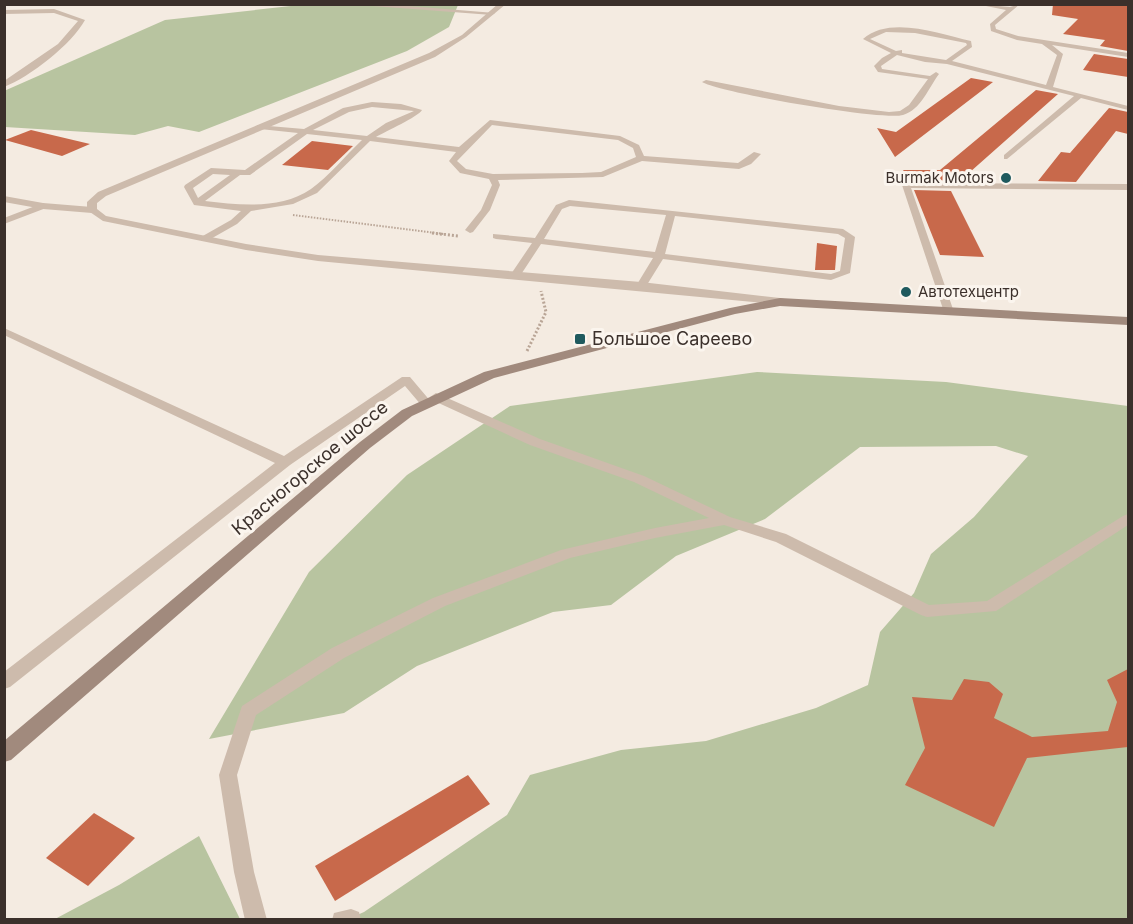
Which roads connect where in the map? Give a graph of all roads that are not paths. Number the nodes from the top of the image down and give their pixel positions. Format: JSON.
{"nodes":[{"id":1,"x":349,"y":4,"type":"edge"},
{"id":2,"x":503,"y":4,"type":"edge"},
{"id":3,"x":979,"y":4,"type":"edge"},
{"id":4,"x":1015,"y":7,"type":"edge"},
{"id":5,"x":4,"y":12,"type":"edge"},
{"id":6,"x":492,"y":13,"type":"junction"},
{"id":7,"x":1043,"y":42,"type":"junction"},
{"id":8,"x":895,"y":52,"type":"junction"},
{"id":9,"x":1128,"y":55,"type":"edge"},
{"id":10,"x":947,"y":62,"type":"junction"},
{"id":11,"x":960,"y":65,"type":"junction"},
{"id":12,"x":932,"y":78,"type":"junction"},
{"id":13,"x":706,"y":82,"type":"dead end"},
{"id":14,"x":4,"y":85,"type":"edge"},
{"id":15,"x":1049,"y":88,"type":"junction"},
{"id":16,"x":1080,"y":95,"type":"junction"},
{"id":17,"x":1128,"y":108,"type":"edge"},
{"id":18,"x":260,"y":127,"type":"junction"},
{"id":19,"x":305,"y":131,"type":"junction"},
{"id":20,"x":368,"y":140,"type":"junction"},
{"id":21,"x":461,"y":150,"type":"junction"},
{"id":22,"x":757,"y":154,"type":"dead end"},
{"id":23,"x":1007,"y":156,"type":"dead end"},
{"id":24,"x":641,"y":158,"type":"junction"},
{"id":25,"x":236,"y":174,"type":"junction"},
{"id":26,"x":493,"y":177,"type":"junction"},
{"id":27,"x":1128,"y":187,"type":"edge"},
{"id":28,"x":4,"y":199,"type":"edge"},
{"id":29,"x":197,"y":202,"type":"junction"},
{"id":30,"x":43,"y":206,"type":"junction"},
{"id":31,"x":248,"y":209,"type":"junction"},
{"id":32,"x":92,"y":210,"type":"junction"},
{"id":33,"x":671,"y":213,"type":"junction"},
{"id":34,"x":4,"y":221,"type":"edge"},
{"id":35,"x":470,"y":230,"type":"dead end"},
{"id":36,"x":496,"y":236,"type":"dead end"},
{"id":37,"x":204,"y":239,"type":"junction"},
{"id":38,"x":539,"y":240,"type":"junction"},
{"id":39,"x":659,"y":257,"type":"junction"},
{"id":40,"x":771,"y":257,"type":"dead end"},
{"id":41,"x":770,"y":270,"type":"junction"},
{"id":42,"x":514,"y":277,"type":"junction"},
{"id":43,"x":641,"y":286,"type":"junction"},
{"id":44,"x":780,"y":302,"type":"junction"},
{"id":45,"x":949,"y":312,"type":"junction"},
{"id":46,"x":1128,"y":321,"type":"edge"},
{"id":47,"x":4,"y":331,"type":"edge"},
{"id":48,"x":431,"y":400,"type":"junction"},
{"id":49,"x":285,"y":462,"type":"junction"},
{"id":50,"x":1128,"y":519,"type":"edge"},
{"id":51,"x":725,"y":520,"type":"junction"},
{"id":52,"x":4,"y":682,"type":"edge"},
{"id":53,"x":4,"y":754,"type":"edge"},
{"id":54,"x":351,"y":919,"type":"edge"},
{"id":55,"x":256,"y":920,"type":"edge"},
{"id":56,"x":342,"y":920,"type":"edge"}],
"edges":[{"from":1,"to":6,"type":"lane"},
{"from":2,"to":6,"type":"street"},
{"from":3,"to":4,"type":"lane"},
{"from":4,"to":7,"type":"lane"},
{"from":5,"to":14,"type":"street"},
{"from":6,"to":18,"type":"street"},
{"from":7,"to":9,"type":"lane"},
{"from":7,"to":15,"type":"lane"},
{"from":8,"to":10,"type":"lane"},
{"from":8,"to":10,"type":"lane"},
{"from":8,"to":12,"type":"lane"},
{"from":10,"to":11,"type":"lane"},
{"from":11,"to":12,"type":"lane"},
{"from":11,"to":15,"type":"lane"},
{"from":12,"to":13,"type":"lane"},
{"from":15,"to":16,"type":"lane"},
{"from":16,"to":17,"type":"lane"},
{"from":16,"to":23,"type":"lane"},
{"from":18,"to":19,"type":"lane"},
{"from":18,"to":32,"type":"street"},
{"from":19,"to":20,"type":"lane"},
{"from":19,"to":20,"type":"lane"},
{"from":19,"to":25,"type":"lane"},
{"from":20,"to":21,"type":"lane"},
{"from":20,"to":31,"type":"lane"},
{"from":21,"to":24,"type":"lane"},
{"from":21,"to":26,"type":"lane"},
{"from":22,"to":24,"type":"lane"},
{"from":24,"to":26,"type":"lane"},
{"from":25,"to":29,"type":"lane"},
{"from":25,"to":29,"type":"lane"},
{"from":26,"to":35,"type":"lane"},
{"from":27,"to":45,"type":"lane"},
{"from":28,"to":30,"type":"street"},
{"from":29,"to":31,"type":"lane"},
{"from":30,"to":32,"type":"street"},
{"from":30,"to":34,"type":"lane"},
{"from":31,"to":37,"type":"lane"},
{"from":32,"to":37,"type":"street"},
{"from":33,"to":38,"type":"lane"},
{"from":33,"to":39,"type":"lane"},
{"from":33,"to":41,"type":"lane"},
{"from":36,"to":38,"type":"lane"},
{"from":37,"to":42,"type":"street"},
{"from":38,"to":39,"type":"lane"},
{"from":38,"to":42,"type":"lane"},
{"from":39,"to":41,"type":"lane"},
{"from":39,"to":43,"type":"lane"},
{"from":40,"to":41,"type":"lane"},
{"from":42,"to":43,"type":"street"},
{"from":43,"to":44,"type":"street"},
{"from":44,"to":45,"type":"main road","name":"Красногорское шоссе"},
{"from":44,"to":48,"type":"main road","name":"Красногорское шоссе"},
{"from":45,"to":46,"type":"main road","name":"Красногорское шоссе"},
{"from":47,"to":49,"type":"lane"},
{"from":48,"to":49,"type":"lane"},
{"from":48,"to":51,"type":"lane"},
{"from":48,"to":53,"type":"main road","name":"Красногорское шоссе"},
{"from":49,"to":52,"type":"lane"},
{"from":50,"to":51,"type":"lane"},
{"from":51,"to":55,"type":"lane"},
{"from":54,"to":56,"type":"lane"}]}
